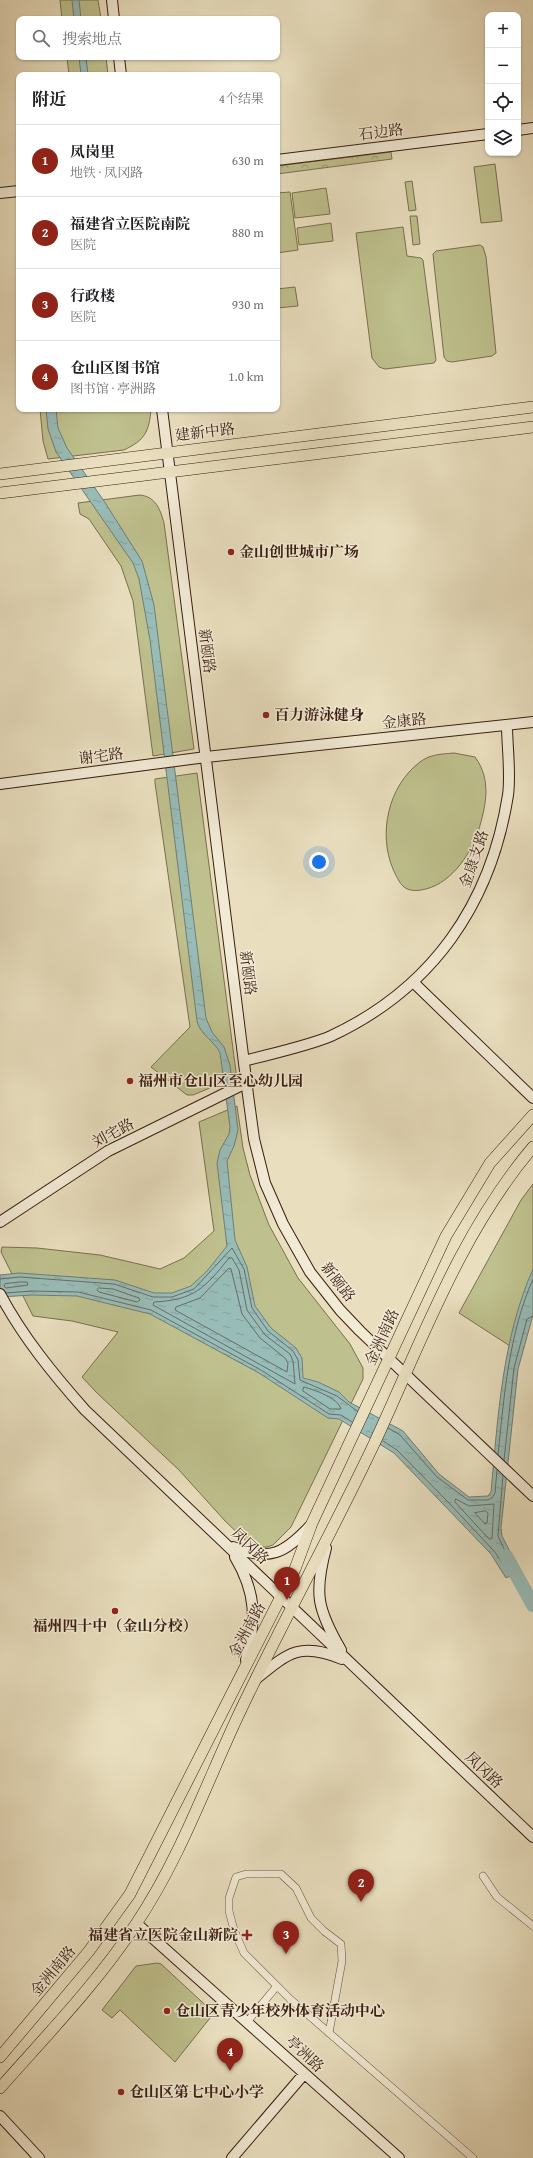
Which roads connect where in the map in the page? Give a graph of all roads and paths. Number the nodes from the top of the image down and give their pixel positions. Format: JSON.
{"nodes":[{"id":1,"x":112,"y":0,"type":"edge"},
{"id":2,"x":114,"y":16,"type":"edge"},
{"id":3,"x":119,"y":60,"type":"edge"},
{"id":4,"x":121,"y":72,"type":"edge"},
{"id":5,"x":533,"y":128,"type":"edge"},
{"id":6,"x":521,"y":130,"type":"edge"},
{"id":7,"x":485,"y":134,"type":"edge"},
{"id":8,"x":280,"y":160,"type":"edge"},
{"id":9,"x":16,"y":191,"type":"edge"},
{"id":10,"x":0,"y":194,"type":"edge"},
{"id":11,"x":533,"y":407,"type":"edge"},
{"id":12,"x":162,"y":412,"type":"edge"},
{"id":13,"x":533,"y":426,"type":"edge"},
{"id":14,"x":167,"y":452,"type":"junction"},
{"id":15,"x":170,"y":472,"type":"junction"},
{"id":16,"x":0,"y":474,"type":"edge"},
{"id":17,"x":0,"y":493,"type":"edge"},
{"id":18,"x":533,"y":722,"type":"edge"},
{"id":19,"x":507,"y":725,"type":"junction"},
{"id":20,"x":206,"y":757,"type":"junction"},
{"id":21,"x":0,"y":784,"type":"edge"},
{"id":22,"x":414,"y":983,"type":"junction"},
{"id":23,"x":244,"y":1061,"type":"junction"},
{"id":24,"x":246,"y":1083,"type":"junction"},
{"id":25,"x":533,"y":1098,"type":"edge"},
{"id":26,"x":533,"y":1115,"type":"edge"},
{"id":27,"x":533,"y":1147,"type":"edge"},
{"id":28,"x":0,"y":1222,"type":"edge"},
{"id":29,"x":1,"y":1297,"type":"edge"},
{"id":30,"x":389,"y":1356,"type":"junction"},
{"id":31,"x":406,"y":1373,"type":"junction"},
{"id":32,"x":533,"y":1496,"type":"edge"},
{"id":33,"x":312,"y":1523,"type":"junction"},
{"id":34,"x":328,"y":1539,"type":"junction"},
{"id":35,"x":227,"y":1546,"type":"junction"},
{"id":36,"x":281,"y":1597,"type":"junction"},
{"id":37,"x":292,"y":1607,"type":"junction"},
{"id":38,"x":348,"y":1662,"type":"junction"},
{"id":39,"x":244,"y":1668,"type":"junction"},
{"id":40,"x":256,"y":1679,"type":"junction"},
{"id":41,"x":533,"y":1837,"type":"edge"},
{"id":42,"x":483,"y":1876,"type":"dead end"},
{"id":43,"x":136,"y":1924,"type":"junction"},
{"id":44,"x":533,"y":1926,"type":"edge"},
{"id":45,"x":277,"y":1986,"type":"junction"},
{"id":46,"x":247,"y":2022,"type":"junction"},
{"id":47,"x":329,"y":2032,"type":"junction"},
{"id":48,"x":0,"y":2057,"type":"edge"},
{"id":49,"x":304,"y":2074,"type":"junction"},
{"id":50,"x":0,"y":2088,"type":"edge"},
{"id":51,"x":0,"y":2116,"type":"edge"},
{"id":52,"x":39,"y":2158,"type":"edge"},
{"id":53,"x":232,"y":2158,"type":"edge"},
{"id":54,"x":400,"y":2158,"type":"edge"},
{"id":55,"x":473,"y":2158,"type":"edge"}],
"edges":[{"from":1,"to":2,"type":"street"},
{"from":3,"to":4,"type":"street"},
{"from":5,"to":6,"type":"street"},
{"from":7,"to":8,"type":"street","name":"石边路"},
{"from":9,"to":10,"type":"street"},
{"from":11,"to":14,"type":"main road","name":"建新中路"},
{"from":12,"to":14,"type":"street","name":"新颐路"},
{"from":13,"to":15,"type":"main road"},
{"from":14,"to":15,"type":"street","name":"新颐路"},
{"from":14,"to":16,"type":"main road","name":"建新中路"},
{"from":15,"to":17,"type":"main road"},
{"from":15,"to":20,"type":"street","name":"新颐路"},
{"from":18,"to":19,"type":"street","name":"金康路"},
{"from":19,"to":20,"type":"street","name":"金康路"},
{"from":19,"to":22,"type":"street","name":"金康支路"},
{"from":20,"to":21,"type":"street","name":"谢宅路"},
{"from":20,"to":23,"type":"street","name":"新颐路"},
{"from":22,"to":23,"type":"street","name":"金康支路"},
{"from":22,"to":25,"type":"street"},
{"from":23,"to":24,"type":"street","name":"新颐路"},
{"from":24,"to":28,"type":"street","name":"刘宅路"},
{"from":24,"to":30,"type":"street","name":"新颐路"},
{"from":26,"to":30,"type":"main road","name":"金洲南路"},
{"from":27,"to":31,"type":"main road","name":"金洲南路"},
{"from":29,"to":35,"type":"street","name":"凤冈路"},
{"from":30,"to":31,"type":"street","name":"新颐路"},
{"from":30,"to":33,"type":"main road","name":"金洲南路"},
{"from":31,"to":32,"type":"street","name":"新颐路"},
{"from":31,"to":34,"type":"main road","name":"金洲南路"},
{"from":33,"to":35,"type":"street"},
{"from":33,"to":36,"type":"main road","name":"金洲南路"},
{"from":34,"to":37,"type":"main road","name":"金洲南路"},
{"from":34,"to":38,"type":"street"},
{"from":35,"to":36,"type":"street","name":"凤冈路"},
{"from":35,"to":39,"type":"street"},
{"from":36,"to":37,"type":"street","name":"凤冈路"},
{"from":36,"to":39,"type":"main road","name":"金洲南路"},
{"from":37,"to":38,"type":"street","name":"凤冈路"},
{"from":37,"to":40,"type":"main road","name":"金洲南路"},
{"from":38,"to":40,"type":"street"},
{"from":38,"to":41,"type":"street","name":"凤冈路"},
{"from":39,"to":48,"type":"main road","name":"金洲南路"},
{"from":40,"to":43,"type":"main road","name":"金洲南路"},
{"from":42,"to":44,"type":"street"},
{"from":43,"to":46,"type":"street","name":"亭洲路"},
{"from":43,"to":50,"type":"main road","name":"金洲南路"},
{"from":45,"to":46,"type":"street"},
{"from":45,"to":47,"type":"street"},
{"from":45,"to":47,"type":"street"},
{"from":46,"to":49,"type":"street","name":"亭洲路"},
{"from":47,"to":55,"type":"street"},
{"from":49,"to":53,"type":"street"},
{"from":49,"to":54,"type":"street","name":"亭洲路"},
{"from":51,"to":52,"type":"street"}]}
